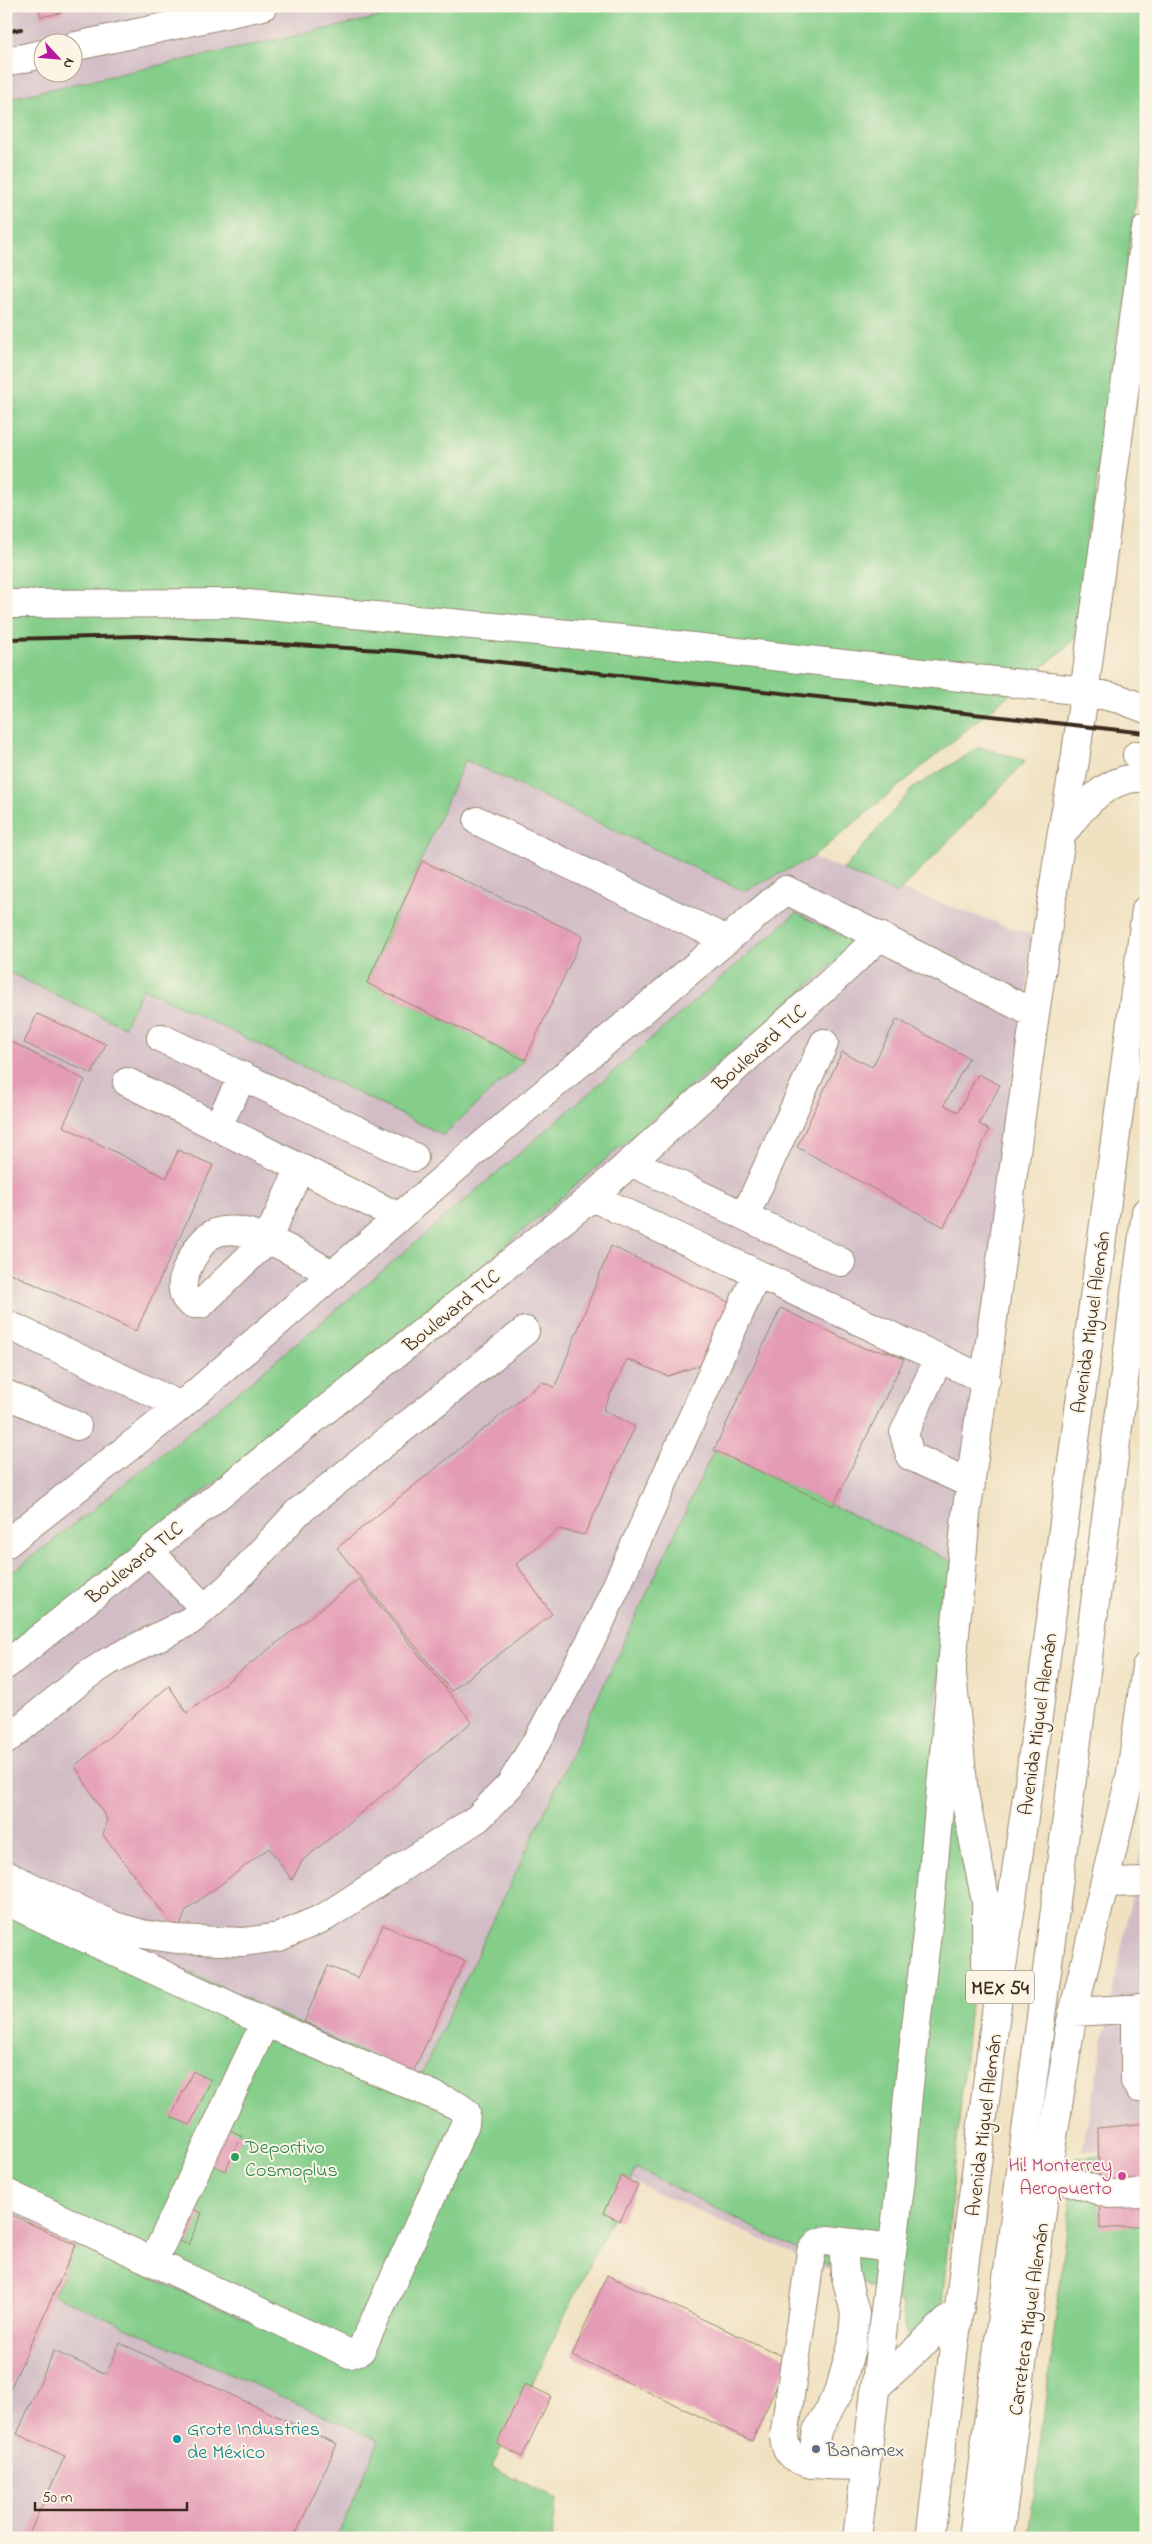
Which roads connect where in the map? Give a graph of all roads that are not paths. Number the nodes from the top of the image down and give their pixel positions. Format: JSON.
{"nodes":[{"id":1,"x":264,"y":6,"type":"edge"},
{"id":2,"x":82,"y":45,"type":"edge"},
{"id":3,"x":32,"y":56,"type":"edge"},
{"id":4,"x":6,"y":62,"type":"edge"},
{"id":5,"x":1146,"y":229,"type":"edge"},
{"id":6,"x":6,"y":604,"type":"edge"},
{"id":7,"x":1084,"y":691,"type":"junction"},
{"id":8,"x":1146,"y":709,"type":"edge"},
{"id":9,"x":1143,"y":763,"type":"edge"},
{"id":10,"x":478,"y":820,"type":"dead end"},
{"id":11,"x":1061,"y":838,"type":"junction"},
{"id":12,"x":1146,"y":910,"type":"edge"},
{"id":13,"x":880,"y":936,"type":"junction"},
{"id":14,"x":727,"y":940,"type":"junction"},
{"id":15,"x":1035,"y":1014,"type":"junction"},
{"id":16,"x":161,"y":1038,"type":"dead end"},
{"id":17,"x":824,"y":1043,"type":"dead end"},
{"id":18,"x":243,"y":1076,"type":"junction"},
{"id":19,"x":127,"y":1082,"type":"dead end"},
{"id":20,"x":217,"y":1127,"type":"junction"},
{"id":21,"x":414,"y":1157,"type":"dead end"},
{"id":22,"x":631,"y":1162,"type":"junction"},
{"id":23,"x":300,"y":1168,"type":"junction"},
{"id":24,"x":592,"y":1197,"type":"junction"},
{"id":25,"x":1146,"y":1212,"type":"edge"},
{"id":26,"x":745,"y":1216,"type":"junction"},
{"id":27,"x":399,"y":1217,"type":"junction"},
{"id":28,"x":841,"y":1262,"type":"dead end"},
{"id":29,"x":757,"y":1274,"type":"junction"},
{"id":30,"x":333,"y":1275,"type":"junction"},
{"id":31,"x":6,"y":1324,"type":"edge"},
{"id":32,"x":525,"y":1331,"type":"dead end"},
{"id":33,"x":939,"y":1358,"type":"junction"},
{"id":34,"x":986,"y":1380,"type":"junction"},
{"id":35,"x":6,"y":1394,"type":"edge"},
{"id":36,"x":181,"y":1406,"type":"junction"},
{"id":37,"x":78,"y":1426,"type":"dead end"},
{"id":38,"x":970,"y":1484,"type":"junction"},
{"id":39,"x":6,"y":1544,"type":"edge"},
{"id":40,"x":149,"y":1551,"type":"junction"},
{"id":41,"x":204,"y":1608,"type":"junction"},
{"id":42,"x":951,"y":1664,"type":"junction"},
{"id":43,"x":6,"y":1665,"type":"edge"},
{"id":44,"x":1146,"y":1667,"type":"edge"},
{"id":45,"x":6,"y":1740,"type":"edge"},
{"id":46,"x":1139,"y":1773,"type":"edge"},
{"id":47,"x":6,"y":1875,"type":"edge"},
{"id":48,"x":1146,"y":1882,"type":"edge"},
{"id":49,"x":1106,"y":1883,"type":"junction"},
{"id":50,"x":6,"y":1901,"type":"edge"},
{"id":51,"x":1142,"y":2008,"type":"edge"},
{"id":52,"x":1073,"y":2012,"type":"junction"},
{"id":53,"x":265,"y":2022,"type":"junction"},
{"id":54,"x":1146,"y":2089,"type":"edge"},
{"id":55,"x":1047,"y":2174,"type":"junction"},
{"id":56,"x":6,"y":2193,"type":"edge"},
{"id":57,"x":1146,"y":2193,"type":"edge"},
{"id":58,"x":1017,"y":2201,"type":"junction"},
{"id":59,"x":972,"y":2215,"type":"junction"},
{"id":60,"x":843,"y":2242,"type":"junction"},
{"id":61,"x":892,"y":2248,"type":"junction"},
{"id":62,"x":153,"y":2262,"type":"junction"},
{"id":63,"x":960,"y":2309,"type":"junction"},
{"id":64,"x":875,"y":2388,"type":"junction"},
{"id":65,"x":811,"y":2464,"type":"junction"},
{"id":66,"x":866,"y":2466,"type":"junction"},
{"id":67,"x":928,"y":2532,"type":"edge"},
{"id":68,"x":857,"y":2538,"type":"edge"},
{"id":69,"x":973,"y":2538,"type":"edge"},
{"id":70,"x":999,"y":2538,"type":"edge"}],
"edges":[{"from":1,"to":2,"type":"main road"},
{"from":3,"to":4,"type":"main road"},
{"from":5,"to":7,"type":"main road"},
{"from":6,"to":7,"type":"main road"},
{"from":7,"to":8,"type":"main road"},
{"from":7,"to":11,"type":"main road"},
{"from":9,"to":11,"type":"main road"},
{"from":10,"to":14,"type":"main road"},
{"from":11,"to":15,"type":"main road"},
{"from":12,"to":59,"type":"main road","name":"Avenida Miguel Alemán","number":"MEX 54"},
{"from":13,"to":14,"type":"main road"},
{"from":13,"to":15,"type":"main road"},
{"from":13,"to":22,"type":"main road","name":"Boulevard TLC"},
{"from":14,"to":27,"type":"main road"},
{"from":15,"to":34,"type":"main road"},
{"from":16,"to":18,"type":"main road"},
{"from":17,"to":26,"type":"main road"},
{"from":18,"to":20,"type":"main road"},
{"from":18,"to":21,"type":"main road"},
{"from":19,"to":20,"type":"main road"},
{"from":20,"to":23,"type":"main road"},
{"from":22,"to":24,"type":"main road","name":"Boulevard TLC"},
{"from":22,"to":26,"type":"main road"},
{"from":23,"to":27,"type":"main road"},
{"from":23,"to":30,"type":"main road"},
{"from":24,"to":29,"type":"main road"},
{"from":24,"to":40,"type":"main road","name":"Boulevard TLC"},
{"from":25,"to":58,"type":"main road","name":"Avenida Miguel Alemán","number":"MEX 54"},
{"from":26,"to":28,"type":"main road"},
{"from":27,"to":30,"type":"main road"},
{"from":29,"to":33,"type":"main road"},
{"from":29,"to":47,"type":"main road"},
{"from":30,"to":36,"type":"main road"},
{"from":31,"to":36,"type":"main road"},
{"from":32,"to":41,"type":"main road"},
{"from":33,"to":34,"type":"main road"},
{"from":33,"to":38,"type":"main road"},
{"from":34,"to":38,"type":"main road"},
{"from":35,"to":37,"type":"main road"},
{"from":36,"to":39,"type":"main road"},
{"from":38,"to":42,"type":"main road"},
{"from":40,"to":41,"type":"main road"},
{"from":40,"to":43,"type":"main road","name":"Boulevard TLC"},
{"from":41,"to":45,"type":"main road"},
{"from":42,"to":59,"type":"main road"},
{"from":42,"to":61,"type":"main road"},
{"from":44,"to":46,"type":"main road"},
{"from":46,"to":49,"type":"main road"},
{"from":48,"to":49,"type":"main road"},
{"from":49,"to":52,"type":"main road"},
{"from":50,"to":53,"type":"main road"},
{"from":51,"to":52,"type":"main road"},
{"from":51,"to":54,"type":"main road"},
{"from":52,"to":55,"type":"main road","name":"Carretera Miguel Alemán"},
{"from":52,"to":58,"type":"main road"},
{"from":53,"to":62,"type":"main road"},
{"from":53,"to":62,"type":"main road"},
{"from":55,"to":57,"type":"main road"},
{"from":55,"to":70,"type":"main road","name":"Carretera Miguel Alemán"},
{"from":56,"to":62,"type":"main road"},
{"from":58,"to":69,"type":"main road","name":"Avenida Miguel Alemán","number":"MEX 54"},
{"from":59,"to":63,"type":"main road","name":"Avenida Miguel Alemán","number":"MEX 54"},
{"from":60,"to":61,"type":"main road"},
{"from":60,"to":65,"type":"main road"},
{"from":60,"to":65,"type":"main road"},
{"from":61,"to":64,"type":"main road"},
{"from":63,"to":64,"type":"main road"},
{"from":63,"to":67,"type":"main road","name":"Avenida Miguel Alemán","number":"MEX 54"},
{"from":64,"to":66,"type":"main road"},
{"from":65,"to":66,"type":"main road"},
{"from":66,"to":68,"type":"main road"}]}
